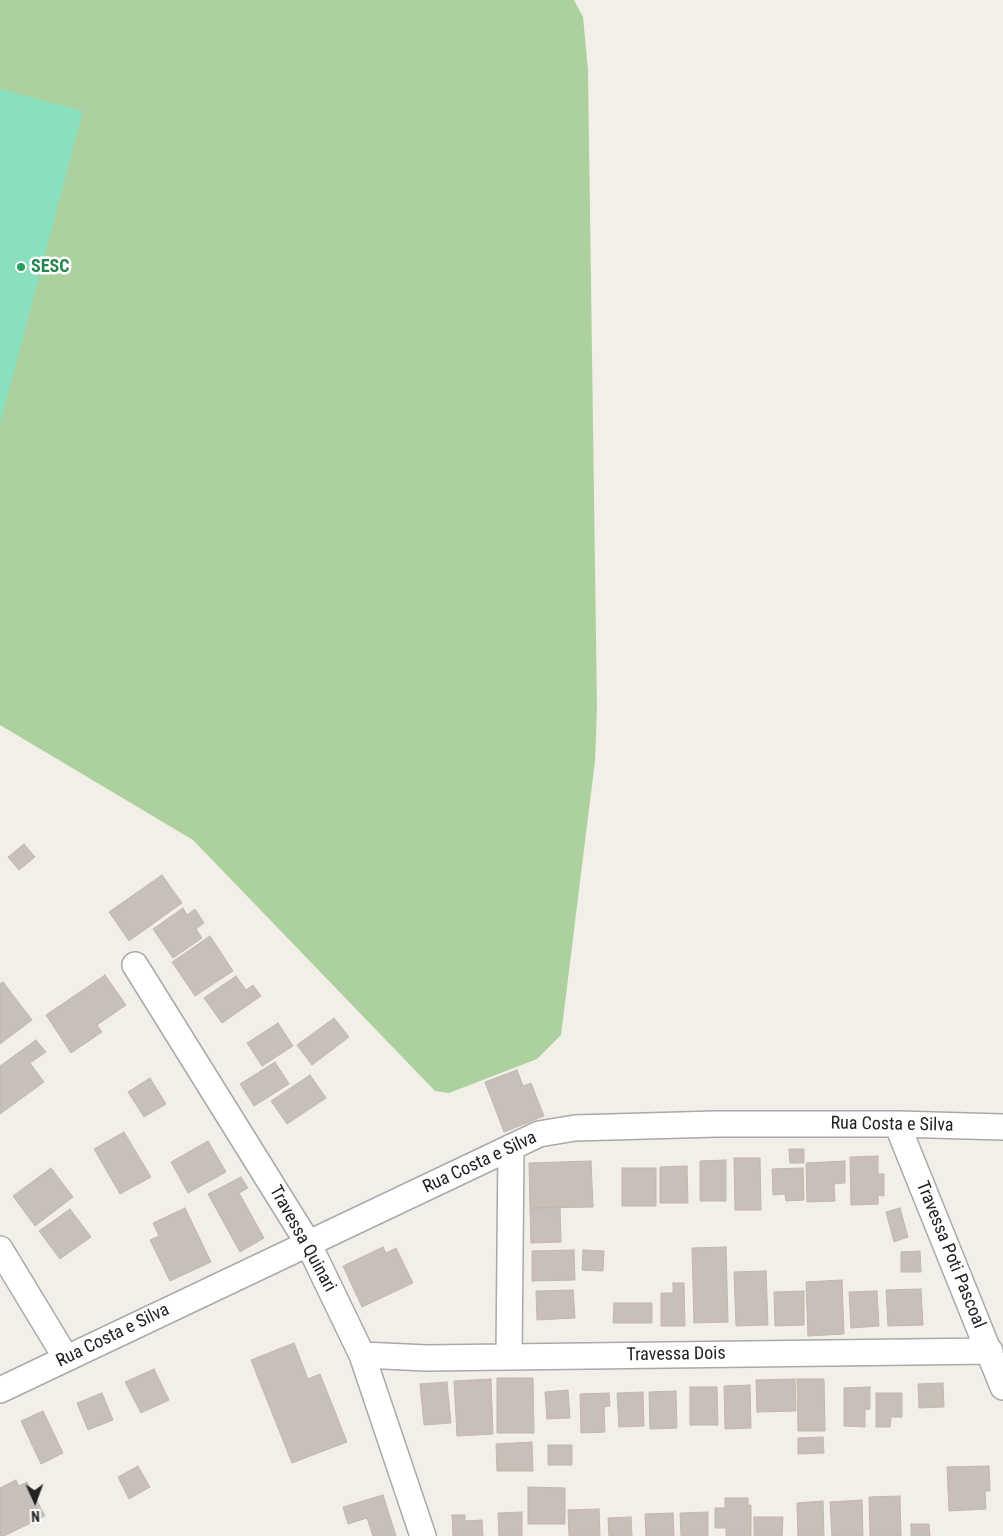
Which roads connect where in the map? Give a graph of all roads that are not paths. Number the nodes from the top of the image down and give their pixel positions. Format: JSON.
{"nodes":[{"id":1,"x":135,"y":965,"type":"dead end"},
{"id":2,"x":897,"y":1124,"type":"junction"},
{"id":3,"x":1003,"y":1127,"type":"edge"},
{"id":4,"x":511,"y":1147,"type":"junction"},
{"id":5,"x":308,"y":1243,"type":"junction"},
{"id":6,"x":0,"y":1249,"type":"edge"},
{"id":7,"x":990,"y":1351,"type":"junction"},
{"id":8,"x":362,"y":1356,"type":"junction"},
{"id":9,"x":509,"y":1357,"type":"junction"},
{"id":10,"x":66,"y":1358,"type":"junction"},
{"id":11,"x":1003,"y":1387,"type":"edge"},
{"id":12,"x":0,"y":1390,"type":"edge"},
{"id":13,"x":423,"y":1536,"type":"edge"}],
"edges":[{"from":1,"to":5,"type":"street","name":"Travessa Quinari"},
{"from":2,"to":3,"type":"street","name":"Rua Costa e Silva"},
{"from":2,"to":4,"type":"street","name":"Rua Costa e Silva"},
{"from":2,"to":7,"type":"street","name":"Travessa Poti Pascoal"},
{"from":4,"to":5,"type":"street","name":"Rua Costa e Silva"},
{"from":4,"to":9,"type":"street"},
{"from":5,"to":8,"type":"street","name":"Travessa Quinari"},
{"from":5,"to":10,"type":"street","name":"Rua Costa e Silva"},
{"from":6,"to":10,"type":"street"},
{"from":7,"to":9,"type":"street","name":"Travessa Dois"},
{"from":7,"to":11,"type":"street","name":"Travessa Poti Pascoal"},
{"from":8,"to":9,"type":"street","name":"Travessa Dois"},
{"from":8,"to":13,"type":"street","name":"Travessa Quinari"},
{"from":10,"to":12,"type":"street","name":"Rua Costa e Silva"}]}
